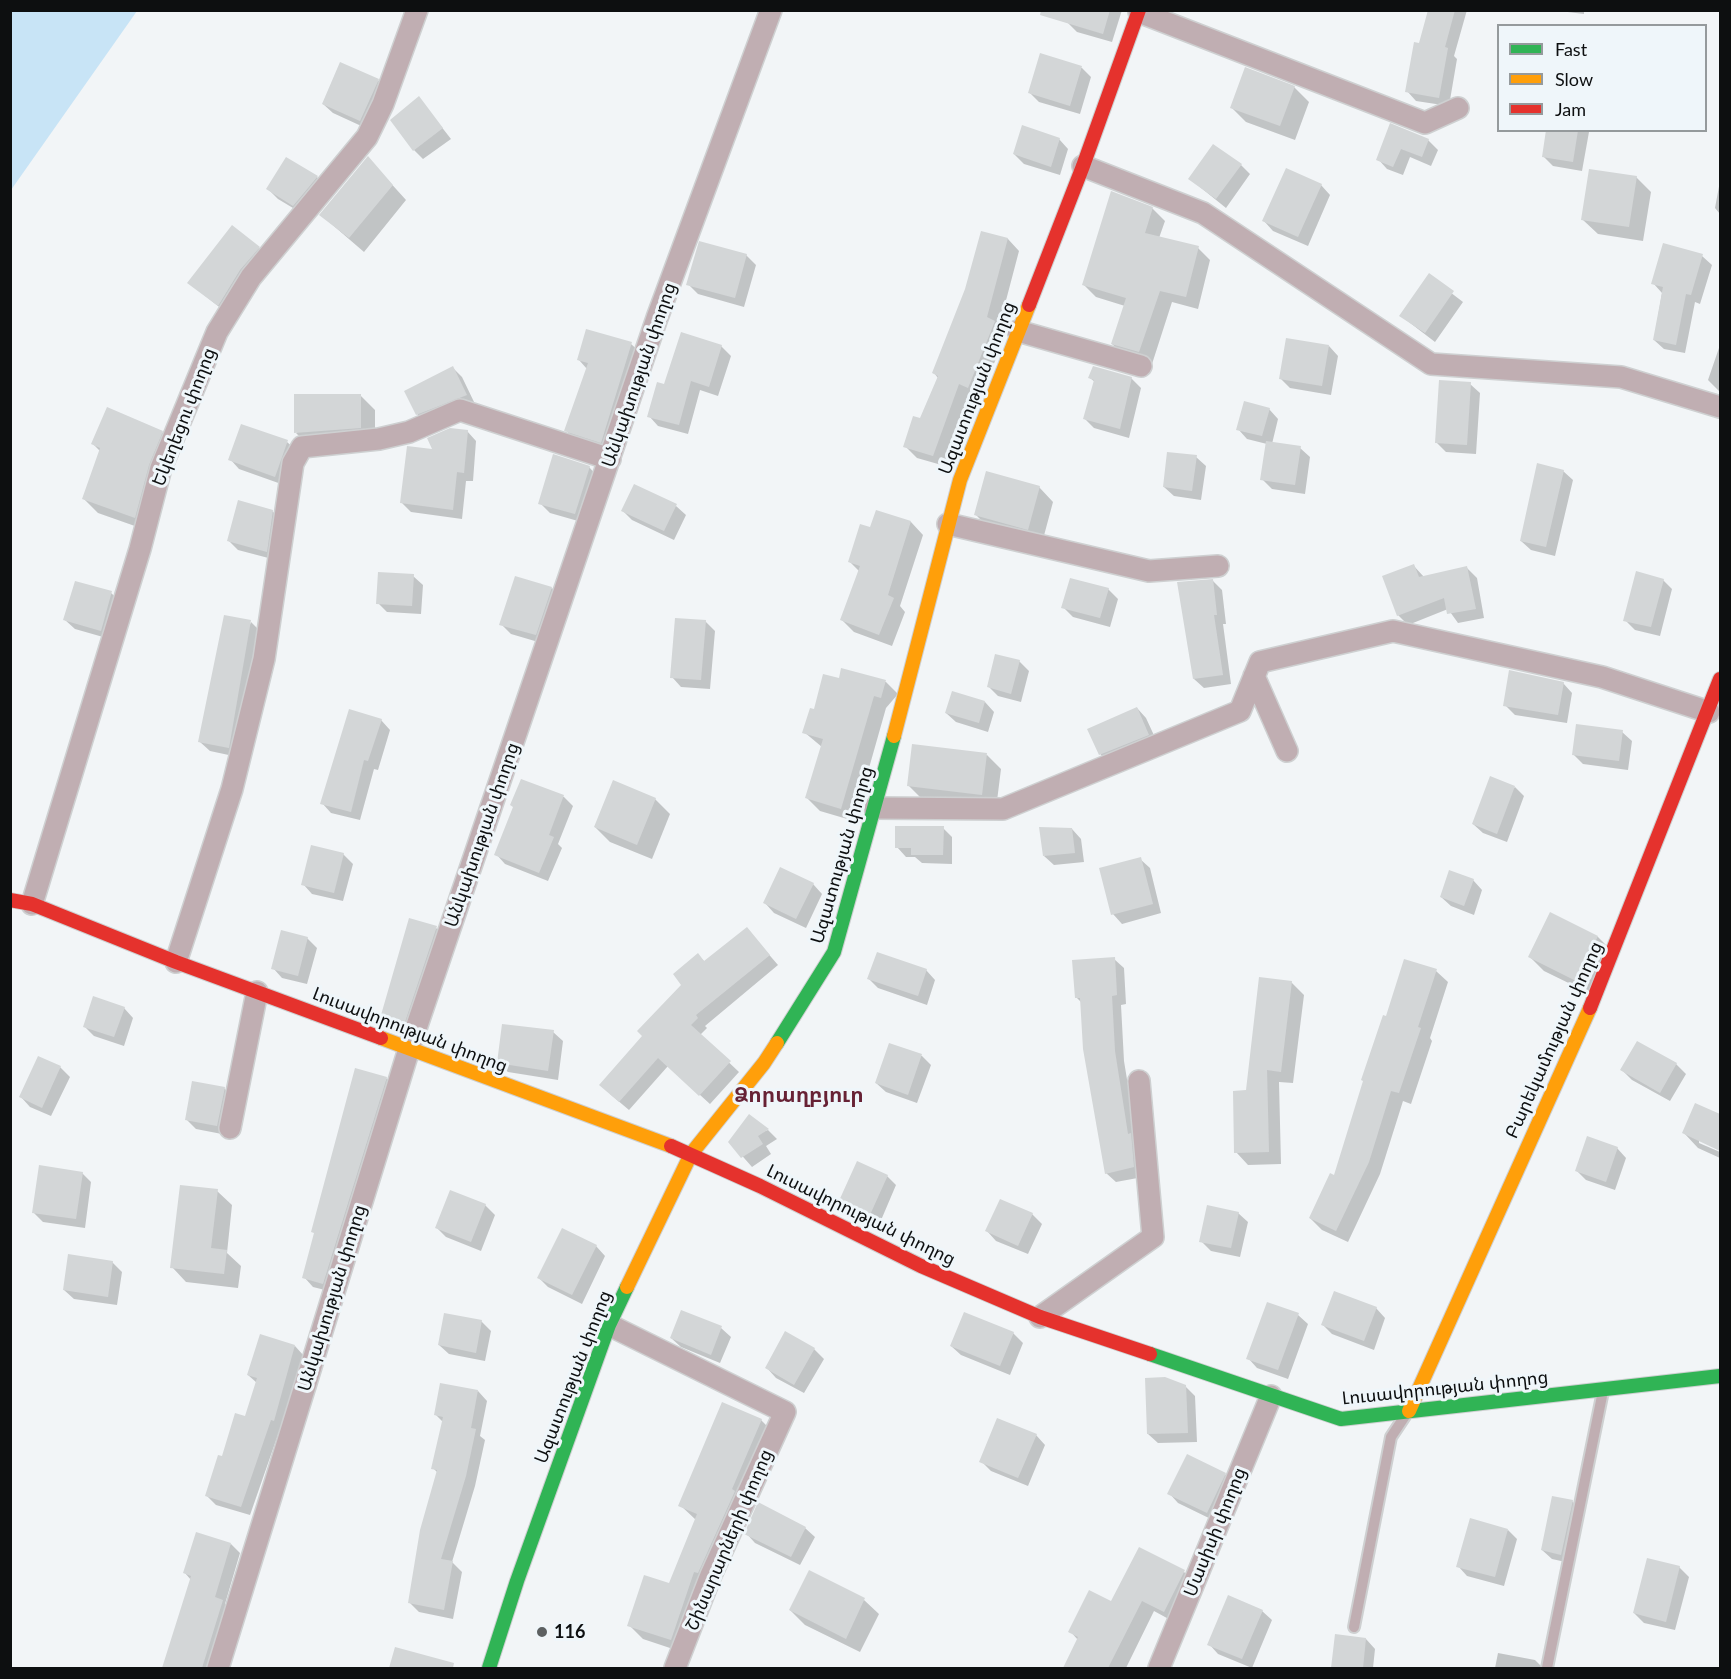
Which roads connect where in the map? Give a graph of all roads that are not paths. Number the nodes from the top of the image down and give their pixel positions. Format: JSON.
{"nodes":[{"id":1,"x":417,"y":10,"type":"edge"},
{"id":2,"x":771,"y":10,"type":"edge"},
{"id":3,"x":1139,"y":11,"type":"edge"},
{"id":4,"x":1458,"y":108,"type":"dead end"},
{"id":5,"x":1083,"y":166,"type":"junction"},
{"id":6,"x":1018,"y":331,"type":"junction"},
{"id":7,"x":1141,"y":366,"type":"dead end"},
{"id":8,"x":1720,"y":407,"type":"edge"},
{"id":9,"x":610,"y":459,"type":"junction"},
{"id":10,"x":948,"y":524,"type":"junction"},
{"id":11,"x":1218,"y":566,"type":"dead end"},
{"id":12,"x":1254,"y":676,"type":"junction"},
{"id":13,"x":1720,"y":680,"type":"edge"},
{"id":14,"x":1709,"y":712,"type":"junction"},
{"id":15,"x":1287,"y":751,"type":"dead end"},
{"id":16,"x":875,"y":808,"type":"junction"},
{"id":17,"x":10,"y":900,"type":"edge"},
{"id":18,"x":32,"y":904,"type":"junction"},
{"id":19,"x":176,"y":962,"type":"junction"},
{"id":20,"x":257,"y":992,"type":"junction"},
{"id":21,"x":409,"y":1049,"type":"junction"},
{"id":22,"x":1139,"y":1081,"type":"dead end"},
{"id":23,"x":230,"y":1128,"type":"dead end"},
{"id":24,"x":691,"y":1154,"type":"junction"},
{"id":25,"x":1040,"y":1317,"type":"junction"},
{"id":26,"x":609,"y":1325,"type":"junction"},
{"id":27,"x":1720,"y":1376,"type":"edge"},
{"id":28,"x":1603,"y":1390,"type":"junction"},
{"id":29,"x":1271,"y":1396,"type":"junction"},
{"id":30,"x":1409,"y":1411,"type":"junction"},
{"id":31,"x":1354,"y":1627,"type":"dead end"},
{"id":32,"x":218,"y":1668,"type":"edge"},
{"id":33,"x":489,"y":1668,"type":"edge"},
{"id":34,"x":675,"y":1668,"type":"edge"},
{"id":35,"x":1159,"y":1668,"type":"edge"},
{"id":36,"x":1547,"y":1668,"type":"edge"}],
"edges":[{"from":1,"to":18,"type":"street","name":"Եկեղեցու փողոց"},
{"from":2,"to":9,"type":"street","name":"Անկախության փողոց"},
{"from":3,"to":4,"type":"street"},
{"from":3,"to":5,"type":"street","name":"Ազատության փողոց"},
{"from":5,"to":6,"type":"street","name":"Ազատության փողոց"},
{"from":5,"to":8,"type":"street"},
{"from":6,"to":7,"type":"street"},
{"from":6,"to":10,"type":"street","name":"Ազատության փողոց"},
{"from":9,"to":19,"type":"street"},
{"from":9,"to":21,"type":"street","name":"Անկախության փողոց"},
{"from":10,"to":11,"type":"street"},
{"from":10,"to":16,"type":"street","name":"Ազատության փողոց"},
{"from":12,"to":14,"type":"street"},
{"from":12,"to":15,"type":"street"},
{"from":12,"to":16,"type":"street"},
{"from":13,"to":14,"type":"street","name":"Բարեկամության փողոց"},
{"from":14,"to":30,"type":"street","name":"Բարեկամության փողոց"},
{"from":16,"to":24,"type":"street","name":"Ազատության փողոց"},
{"from":17,"to":18,"type":"street","name":"Լուսավորության փողոց"},
{"from":18,"to":19,"type":"street","name":"Լուսավորության փողոց"},
{"from":19,"to":20,"type":"street","name":"Լուսավորության փողոց"},
{"from":20,"to":21,"type":"street","name":"Լուսավորության փողոց"},
{"from":20,"to":23,"type":"street"},
{"from":21,"to":24,"type":"street","name":"Լուսավորության փողոց"},
{"from":21,"to":32,"type":"street","name":"Անկախության փողոց"},
{"from":22,"to":25,"type":"street"},
{"from":24,"to":25,"type":"street","name":"Լուսավորության փողոց"},
{"from":24,"to":26,"type":"street","name":"Ազատության փողոց"},
{"from":25,"to":29,"type":"street","name":"Լուսավորության փողոց"},
{"from":26,"to":33,"type":"street","name":"Ազատության փողոց"},
{"from":26,"to":34,"type":"street","name":"Շինարարների փողոց"},
{"from":27,"to":28,"type":"street","name":"Լուսավորության փողոց"},
{"from":28,"to":30,"type":"street","name":"Լուսավորության փողոց"},
{"from":28,"to":36,"type":"lane"},
{"from":29,"to":30,"type":"street","name":"Լուսավորության փողոց"},
{"from":29,"to":35,"type":"street","name":"Մասիսի փողոց"},
{"from":30,"to":31,"type":"lane"}]}
